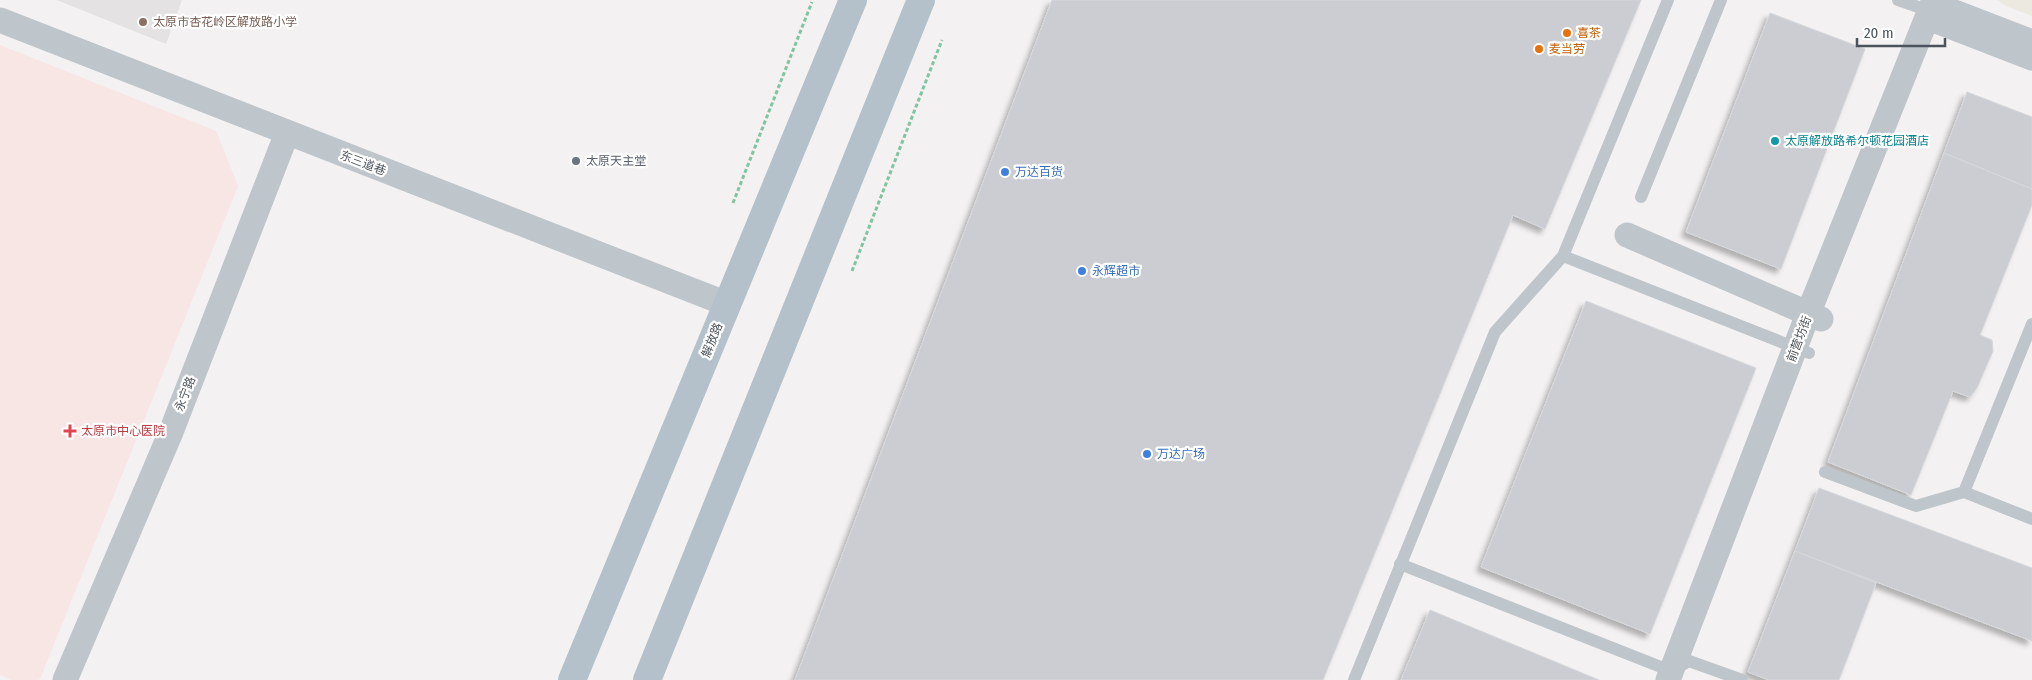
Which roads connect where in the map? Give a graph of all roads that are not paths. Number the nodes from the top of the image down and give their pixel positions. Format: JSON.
{"nodes":[{"id":1,"x":853,"y":0,"type":"edge"},
{"id":2,"x":921,"y":0,"type":"edge"},
{"id":3,"x":1668,"y":0,"type":"edge"},
{"id":4,"x":1721,"y":0,"type":"edge"},
{"id":5,"x":1898,"y":0,"type":"edge"},
{"id":6,"x":1939,"y":8,"type":"edge"},
{"id":7,"x":0,"y":20,"type":"edge"},
{"id":8,"x":2032,"y":42,"type":"edge"},
{"id":9,"x":2032,"y":58,"type":"edge"},
{"id":10,"x":287,"y":133,"type":"junction"},
{"id":11,"x":1641,"y":197,"type":"dead end"},
{"id":12,"x":1627,"y":235,"type":"dead end"},
{"id":13,"x":1563,"y":256,"type":"junction"},
{"id":14,"x":727,"y":304,"type":"junction"},
{"id":15,"x":1815,"y":317,"type":"junction"},
{"id":16,"x":2032,"y":324,"type":"edge"},
{"id":17,"x":1802,"y":350,"type":"junction"},
{"id":18,"x":1825,"y":472,"type":"dead end"},
{"id":19,"x":1964,"y":492,"type":"junction"},
{"id":20,"x":2032,"y":519,"type":"edge"},
{"id":21,"x":1400,"y":564,"type":"junction"},
{"id":22,"x":1677,"y":673,"type":"edge"},
{"id":23,"x":576,"y":674,"type":"edge"},
{"id":24,"x":65,"y":680,"type":"edge"},
{"id":25,"x":647,"y":680,"type":"edge"},
{"id":26,"x":1354,"y":680,"type":"edge"},
{"id":27,"x":1742,"y":680,"type":"edge"}],
"edges":[{"from":1,"to":14,"type":"main road","name":"解放路"},
{"from":2,"to":25,"type":"main road"},
{"from":3,"to":13,"type":"lane"},
{"from":4,"to":11,"type":"lane"},
{"from":5,"to":6,"type":"lane"},
{"from":6,"to":8,"type":"street"},
{"from":6,"to":9,"type":"street"},
{"from":6,"to":15,"type":"street","name":"前营坊街"},
{"from":7,"to":10,"type":"street","name":"东三道巷"},
{"from":10,"to":14,"type":"street","name":"东三道巷"},
{"from":10,"to":24,"type":"street","name":"永宁路"},
{"from":12,"to":15,"type":"street"},
{"from":13,"to":17,"type":"lane"},
{"from":13,"to":21,"type":"lane"},
{"from":14,"to":23,"type":"main road","name":"解放路"},
{"from":15,"to":17,"type":"street","name":"前营坊街"},
{"from":16,"to":19,"type":"lane"},
{"from":17,"to":22,"type":"street","name":"前营坊街"},
{"from":18,"to":19,"type":"lane"},
{"from":19,"to":20,"type":"lane"},
{"from":21,"to":22,"type":"lane"},
{"from":21,"to":26,"type":"lane"},
{"from":22,"to":27,"type":"lane"}]}
